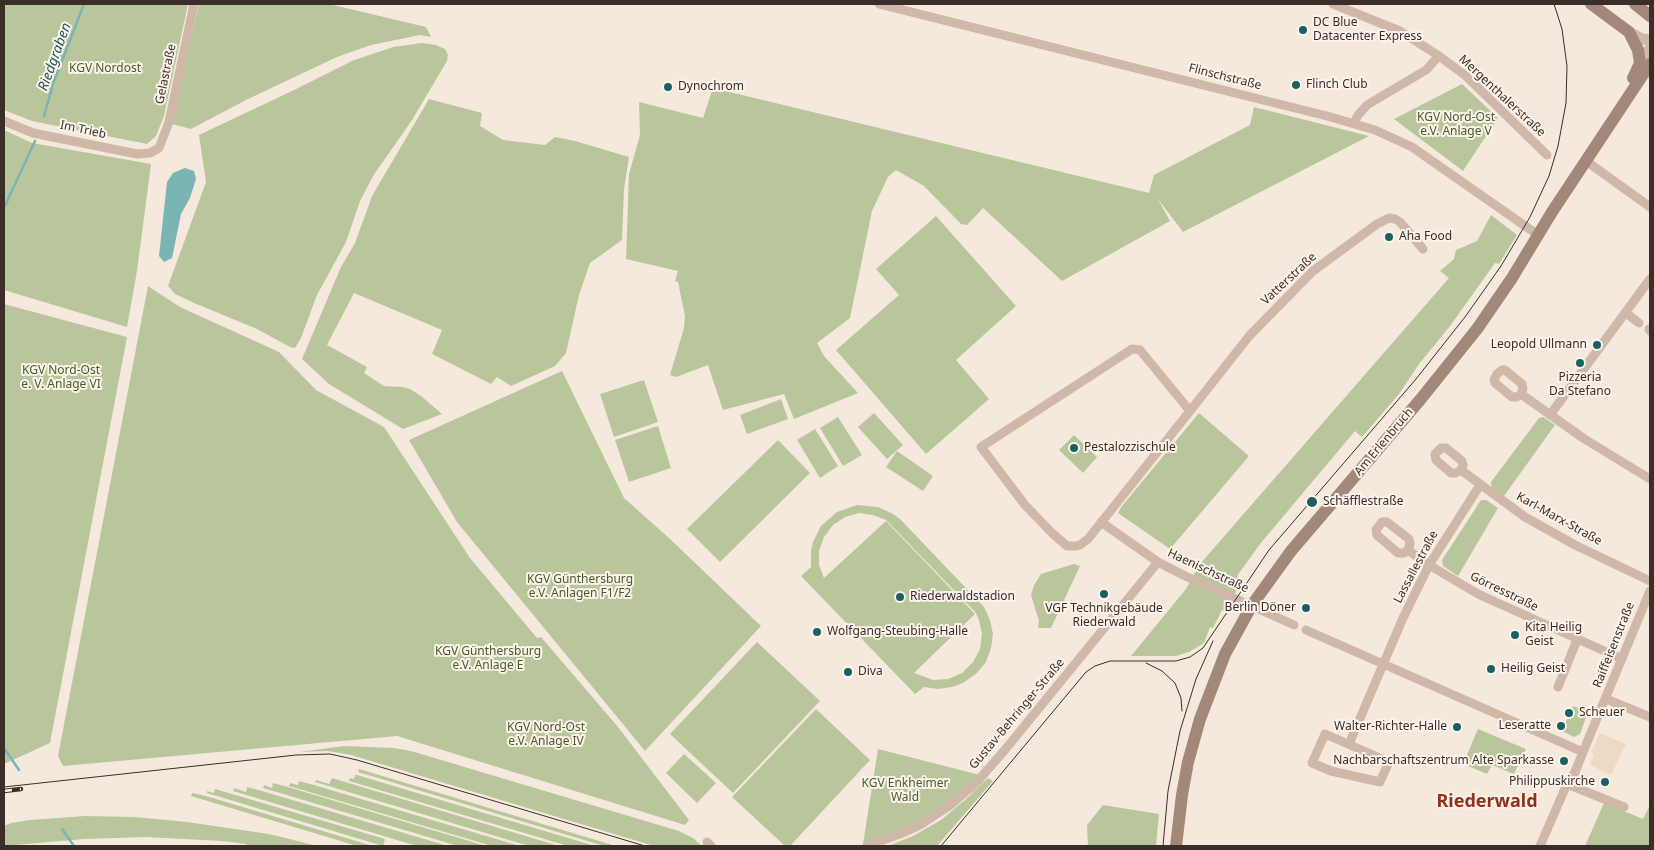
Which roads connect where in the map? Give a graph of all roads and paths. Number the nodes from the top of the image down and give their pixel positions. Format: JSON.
{"nodes":[{"id":1,"x":194,"y":4,"type":"edge"},
{"id":2,"x":879,"y":4,"type":"edge"},
{"id":3,"x":1333,"y":4,"type":"edge"},
{"id":4,"x":1606,"y":4,"type":"edge"},
{"id":5,"x":1634,"y":4,"type":"edge"},
{"id":6,"x":1592,"y":5,"type":"edge"},
{"id":7,"x":1649,"y":13,"type":"edge"},
{"id":8,"x":1629,"y":32,"type":"junction"},
{"id":9,"x":1650,"y":40,"type":"edge"},
{"id":10,"x":1650,"y":48,"type":"edge"},
{"id":11,"x":1439,"y":56,"type":"junction"},
{"id":12,"x":1645,"y":63,"type":"edge"},
{"id":13,"x":4,"y":121,"type":"edge"},
{"id":14,"x":1354,"y":123,"type":"junction"},
{"id":15,"x":159,"y":148,"type":"joint"},
{"id":16,"x":1547,"y":155,"type":"dead end"},
{"id":17,"x":1586,"y":161,"type":"junction"},
{"id":18,"x":1650,"y":207,"type":"edge"},
{"id":19,"x":1538,"y":235,"type":"junction"},
{"id":20,"x":1423,"y":249,"type":"dead end"},
{"id":21,"x":1650,"y":279,"type":"edge"},
{"id":22,"x":1626,"y":313,"type":"junction"},
{"id":23,"x":1640,"y":323,"type":"dead end"},
{"id":24,"x":1521,"y":394,"type":"dead end"},
{"id":25,"x":1190,"y":412,"type":"junction"},
{"id":26,"x":1550,"y":416,"type":"junction"},
{"id":27,"x":1461,"y":470,"type":"dead end"},
{"id":28,"x":1650,"y":479,"type":"edge"},
{"id":29,"x":1480,"y":485,"type":"junction"},
{"id":30,"x":1101,"y":522,"type":"junction"},
{"id":31,"x":1408,"y":550,"type":"dead end"},
{"id":32,"x":1158,"y":562,"type":"junction"},
{"id":33,"x":1429,"y":565,"type":"junction"},
{"id":34,"x":1650,"y":581,"type":"edge"},
{"id":35,"x":1650,"y":591,"type":"edge"},
{"id":36,"x":1252,"y":605,"type":"junction"},
{"id":37,"x":1294,"y":625,"type":"dead end"},
{"id":38,"x":1306,"y":630,"type":"dead end"},
{"id":39,"x":1577,"y":640,"type":"junction"},
{"id":40,"x":1622,"y":659,"type":"junction"},
{"id":41,"x":1383,"y":666,"type":"junction"},
{"id":42,"x":1558,"y":687,"type":"dead end"},
{"id":43,"x":1606,"y":699,"type":"junction"},
{"id":44,"x":1650,"y":717,"type":"edge"},
{"id":45,"x":1348,"y":744,"type":"junction"},
{"id":46,"x":1583,"y":752,"type":"junction"},
{"id":47,"x":1567,"y":784,"type":"junction"},
{"id":48,"x":1624,"y":807,"type":"dead end"},
{"id":49,"x":867,"y":846,"type":"edge"},
{"id":50,"x":1176,"y":846,"type":"edge"},
{"id":51,"x":1540,"y":846,"type":"edge"}],
"edges":[{"from":1,"to":15,"type":"street","name":"Gelastraße"},
{"from":2,"to":14,"type":"street","name":"Flinschstraße"},
{"from":3,"to":11,"type":"street","name":"Mergenthalerstraße"},
{"from":4,"to":6,"type":"main road"},
{"from":5,"to":7,"type":"main road"},
{"from":6,"to":8,"type":"main road"},
{"from":8,"to":9,"type":"street"},
{"from":8,"to":12,"type":"main road"},
{"from":10,"to":12,"type":"street"},
{"from":11,"to":14,"type":"street","name":"Mergenthalerstraße"},
{"from":11,"to":16,"type":"street","name":"Mergenthalerstraße"},
{"from":12,"to":17,"type":"main road","name":"Am Erlenbruch"},
{"from":13,"to":15,"type":"street","name":"Im Trieb"},
{"from":14,"to":19,"type":"street","name":"Flinschstraße"},
{"from":17,"to":18,"type":"street"},
{"from":17,"to":19,"type":"main road","name":"Am Erlenbruch"},
{"from":19,"to":36,"type":"main road","name":"Am Erlenbruch"},
{"from":20,"to":25,"type":"street","name":"Vatterstraße"},
{"from":21,"to":22,"type":"street"},
{"from":22,"to":23,"type":"street"},
{"from":22,"to":26,"type":"street"},
{"from":24,"to":26,"type":"street"},
{"from":25,"to":30,"type":"street","name":"Vatterstraße"},
{"from":25,"to":30,"type":"street"},
{"from":26,"to":28,"type":"street"},
{"from":27,"to":29,"type":"street","name":"Karl-Marx-Straße"},
{"from":29,"to":33,"type":"street","name":"Lassallestraße"},
{"from":29,"to":34,"type":"street","name":"Karl-Marx-Straße"},
{"from":30,"to":32,"type":"street","name":"Haenischstraße"},
{"from":31,"to":33,"type":"street","name":"Görresstraße"},
{"from":32,"to":36,"type":"street","name":"Haenischstraße"},
{"from":32,"to":49,"type":"street","name":"Gustav-Behringer-Straße"},
{"from":33,"to":39,"type":"street","name":"Görresstraße"},
{"from":33,"to":41,"type":"street","name":"Lassallestraße"},
{"from":35,"to":40,"type":"street","name":"Raiffeisenstraße"},
{"from":36,"to":37,"type":"street"},
{"from":36,"to":50,"type":"main road","name":"Am Erlenbruch"},
{"from":38,"to":41,"type":"street"},
{"from":39,"to":40,"type":"street","name":"Görresstraße"},
{"from":39,"to":42,"type":"street"},
{"from":40,"to":43,"type":"street","name":"Raiffeisenstraße"},
{"from":41,"to":45,"type":"street","name":"Lassallestraße"},
{"from":41,"to":46,"type":"street"},
{"from":43,"to":44,"type":"street"},
{"from":43,"to":46,"type":"street","name":"Raiffeisenstraße"},
{"from":45,"to":45,"type":"street"},
{"from":46,"to":47,"type":"street","name":"Raiffeisenstraße"},
{"from":47,"to":48,"type":"street"},
{"from":47,"to":51,"type":"street","name":"Raiffeisenstraße"}]}
